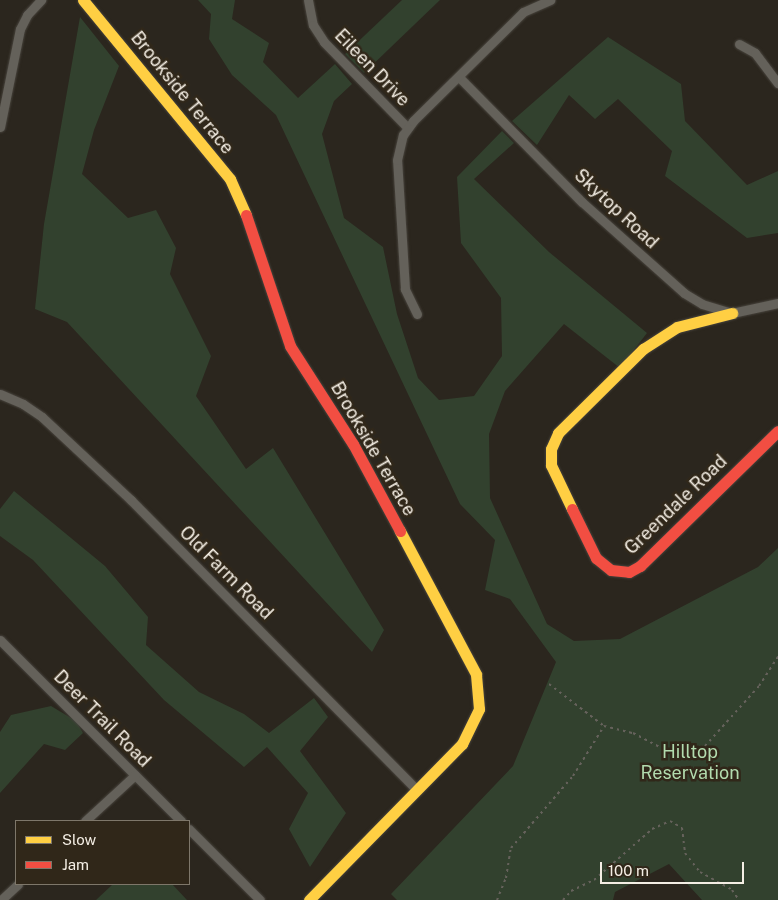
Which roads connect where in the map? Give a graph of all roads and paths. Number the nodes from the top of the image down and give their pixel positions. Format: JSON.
{"nodes":[{"id":1,"x":41,"y":0,"type":"edge"},
{"id":2,"x":83,"y":0,"type":"edge"},
{"id":3,"x":308,"y":0,"type":"edge"},
{"id":4,"x":550,"y":0,"type":"edge"},
{"id":5,"x":739,"y":44,"type":"dead end"},
{"id":6,"x":459,"y":77,"type":"junction"},
{"id":7,"x":778,"y":83,"type":"edge"},
{"id":8,"x":0,"y":127,"type":"edge"},
{"id":9,"x":408,"y":128,"type":"junction"},
{"id":10,"x":778,"y":303,"type":"edge"},
{"id":11,"x":732,"y":313,"type":"junction"},
{"id":12,"x":417,"y":314,"type":"dead end"},
{"id":13,"x":0,"y":394,"type":"edge"},
{"id":14,"x":778,"y":431,"type":"edge"},
{"id":15,"x":0,"y":640,"type":"edge"},
{"id":16,"x":778,"y":657,"type":"edge"},
{"id":17,"x":549,"y":684,"type":"dead end"},
{"id":18,"x":604,"y":726,"type":"junction"},
{"id":19,"x":134,"y":774,"type":"junction"},
{"id":20,"x":417,"y":790,"type":"junction"},
{"id":21,"x":86,"y":820,"type":"edge"},
{"id":22,"x":180,"y":820,"type":"edge"},
{"id":23,"x":190,"y":830,"type":"edge"},
{"id":24,"x":17,"y":885,"type":"edge"},
{"id":25,"x":0,"y":900,"type":"edge"},
{"id":26,"x":260,"y":900,"type":"edge"},
{"id":27,"x":309,"y":900,"type":"edge"},
{"id":28,"x":497,"y":900,"type":"edge"},
{"id":29,"x":563,"y":900,"type":"edge"},
{"id":30,"x":739,"y":900,"type":"edge"}],
"edges":[{"from":1,"to":8,"type":"street"},
{"from":2,"to":20,"type":"street","name":"Brookside Terrace"},
{"from":3,"to":9,"type":"street","name":"Eileen Drive"},
{"from":4,"to":6,"type":"street"},
{"from":5,"to":7,"type":"street"},
{"from":6,"to":9,"type":"street"},
{"from":6,"to":11,"type":"street","name":"Skytop Road"},
{"from":9,"to":12,"type":"street"},
{"from":10,"to":11,"type":"street","name":"Skytop Road"},
{"from":11,"to":14,"type":"street","name":"Greendale Road"},
{"from":13,"to":20,"type":"street","name":"Old Farm Road"},
{"from":15,"to":19,"type":"street","name":"Deer Trail Road"},
{"from":16,"to":18,"type":"path"},
{"from":17,"to":18,"type":"path"},
{"from":18,"to":28,"type":"path"},
{"from":19,"to":21,"type":"street"},
{"from":19,"to":22,"type":"street","name":"Deer Trail Road"},
{"from":20,"to":27,"type":"street","name":"Brookside Terrace"},
{"from":23,"to":26,"type":"street"},
{"from":24,"to":25,"type":"street"},
{"from":29,"to":30,"type":"path"}]}
